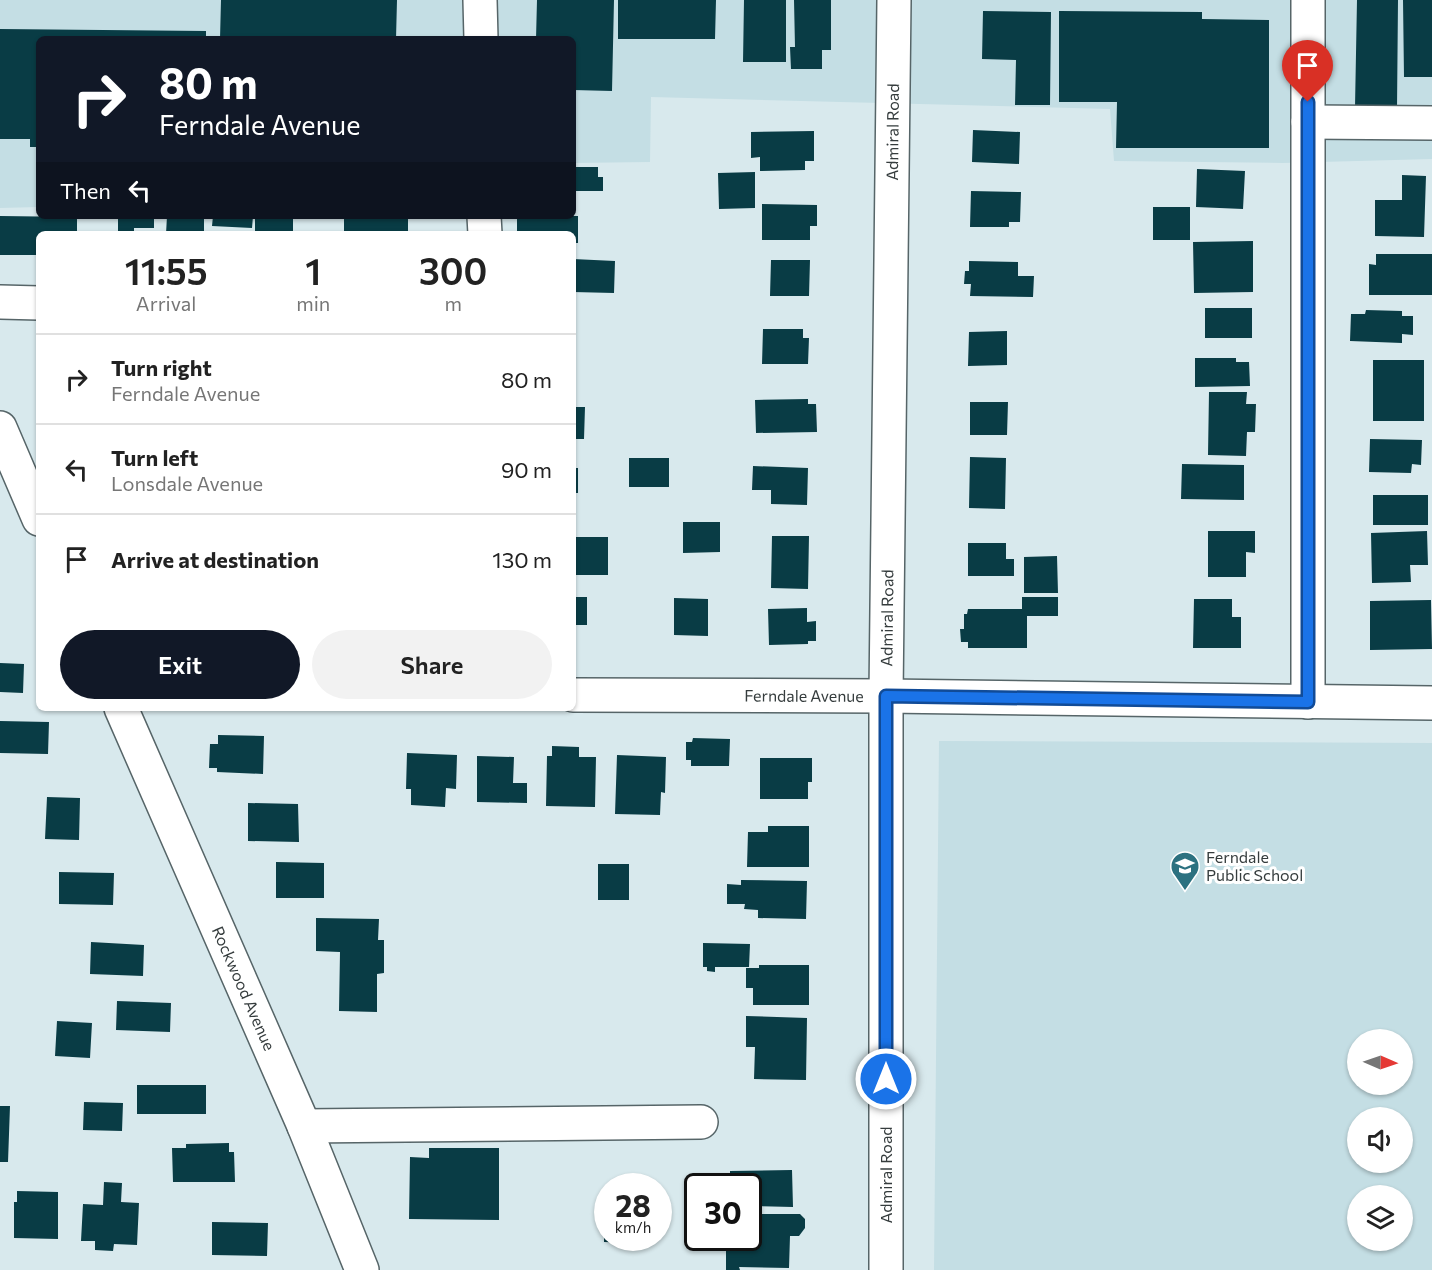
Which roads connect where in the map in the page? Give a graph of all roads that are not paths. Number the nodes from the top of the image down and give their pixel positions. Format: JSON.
{"nodes":[{"id":1,"x":480,"y":0,"type":"edge"},
{"id":2,"x":894,"y":0,"type":"edge"},
{"id":3,"x":1308,"y":0,"type":"edge"},
{"id":4,"x":480,"y":36,"type":"edge"},
{"id":5,"x":1308,"y":122,"type":"junction"},
{"id":6,"x":1432,"y":123,"type":"edge"},
{"id":7,"x":0,"y":302,"type":"edge"},
{"id":8,"x":36,"y":303,"type":"edge"},
{"id":9,"x":0,"y":428,"type":"edge"},
{"id":10,"x":36,"y":512,"type":"edge"},
{"id":11,"x":576,"y":695,"type":"edge"},
{"id":12,"x":886,"y":696,"type":"junction"},
{"id":13,"x":1308,"y":702,"type":"junction"},
{"id":14,"x":1432,"y":703,"type":"edge"},
{"id":15,"x":122,"y":711,"type":"edge"},
{"id":16,"x":701,"y":1122,"type":"dead end"},
{"id":17,"x":304,"y":1126,"type":"junction"},
{"id":18,"x":362,"y":1270,"type":"edge"},
{"id":19,"x":885,"y":1270,"type":"edge"}],
"edges":[{"from":1,"to":4,"type":"street"},
{"from":2,"to":12,"type":"street","name":"Admiral Road"},
{"from":3,"to":5,"type":"street"},
{"from":5,"to":6,"type":"street"},
{"from":5,"to":13,"type":"street"},
{"from":7,"to":8,"type":"street"},
{"from":9,"to":10,"type":"street"},
{"from":11,"to":12,"type":"street","name":"Ferndale Avenue"},
{"from":12,"to":13,"type":"street","name":"Ferndale Avenue"},
{"from":12,"to":19,"type":"street","name":"Admiral Road"},
{"from":13,"to":14,"type":"street","name":"Ferndale Avenue"},
{"from":15,"to":17,"type":"street","name":"Rockwood Avenue"},
{"from":16,"to":17,"type":"street"},
{"from":17,"to":18,"type":"street","name":"Rockwood Avenue"}]}
